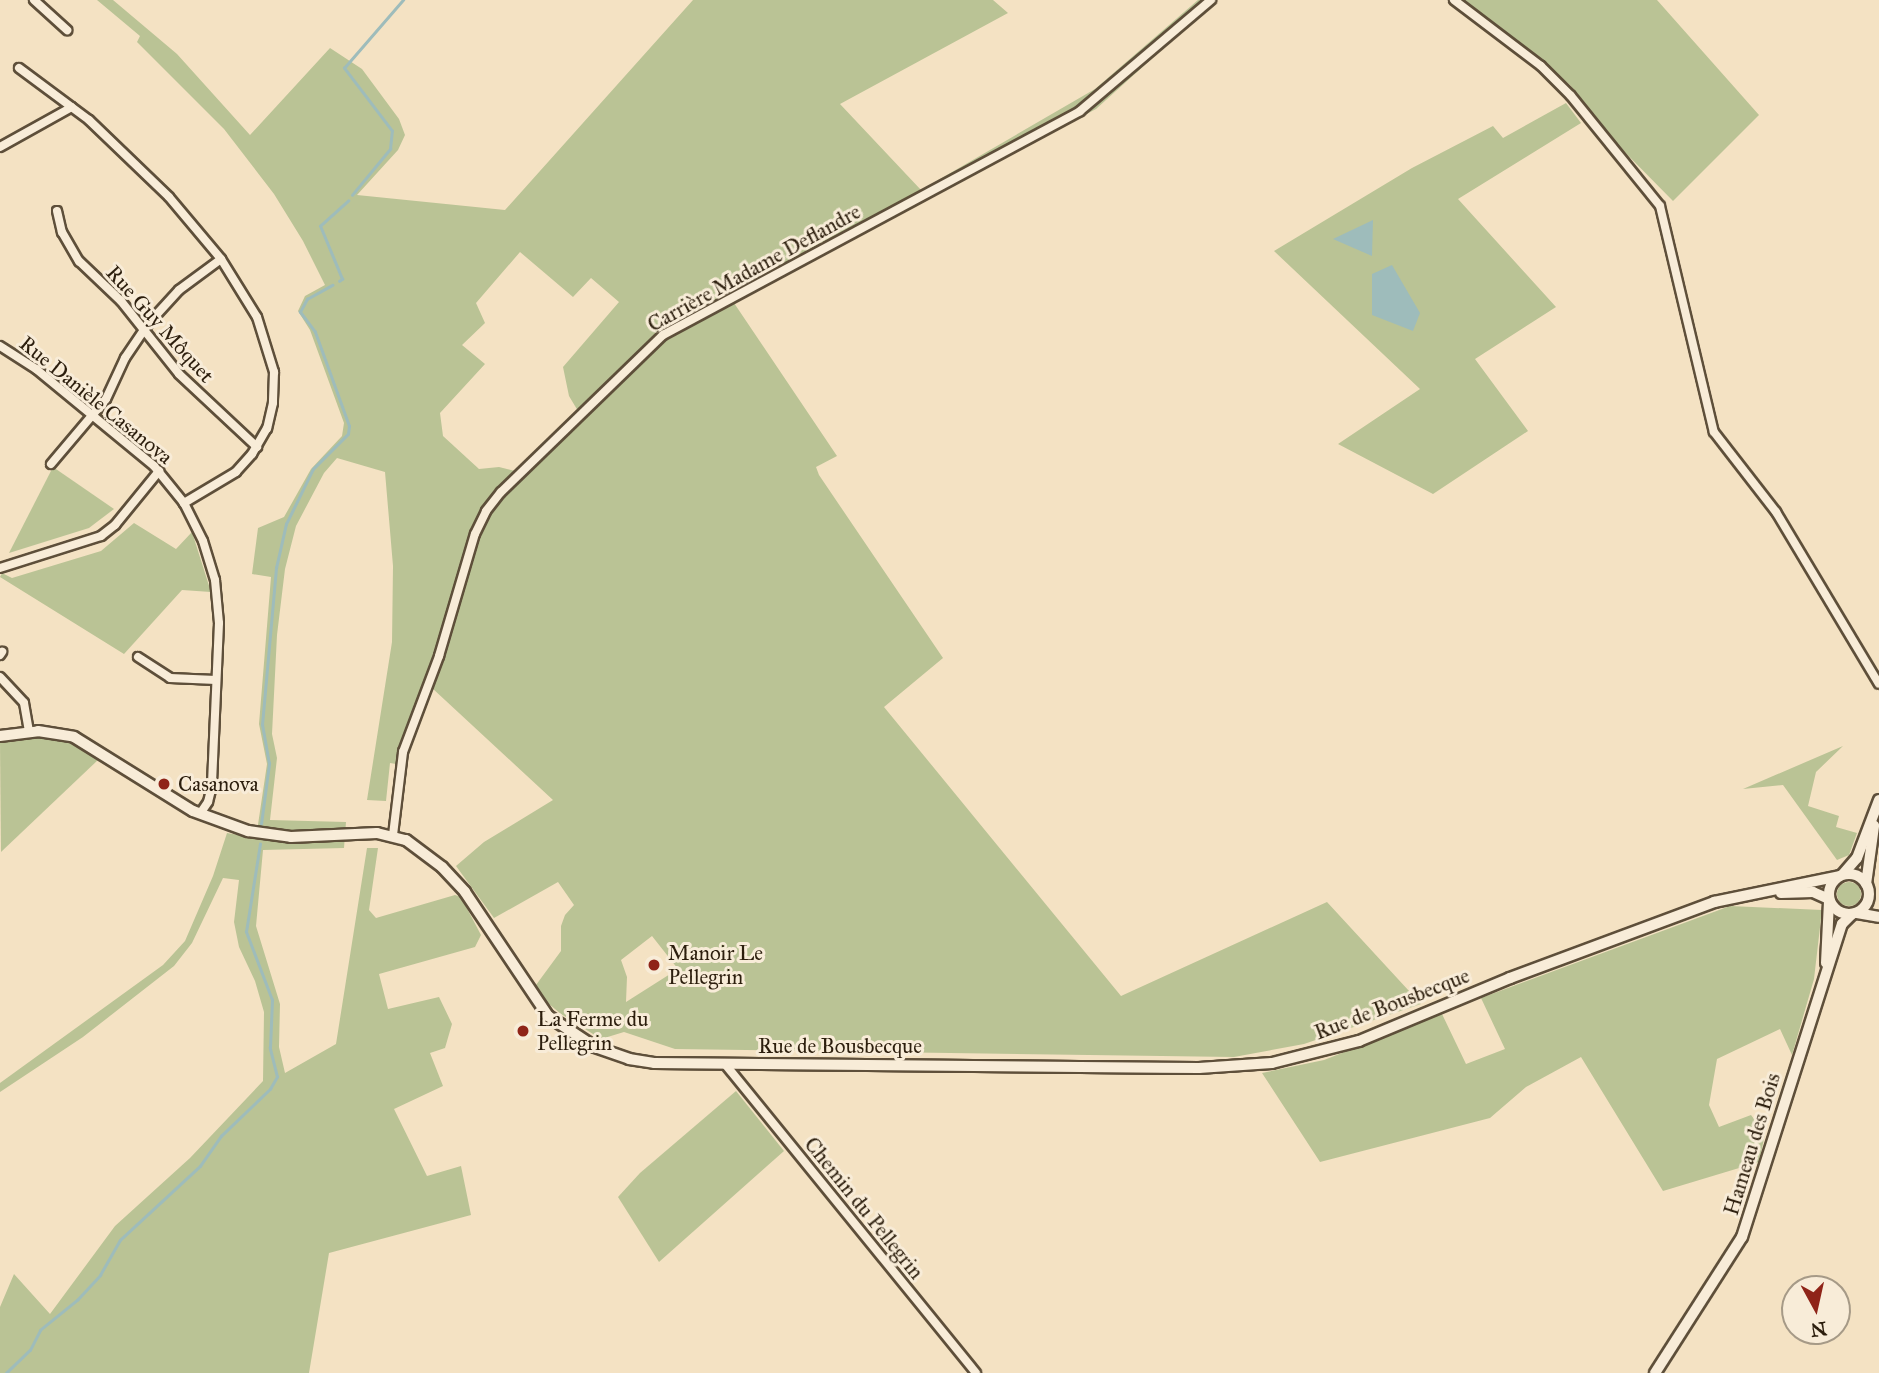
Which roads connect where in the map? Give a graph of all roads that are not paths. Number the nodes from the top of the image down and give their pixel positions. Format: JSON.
{"nodes":[{"id":1,"x":34,"y":0,"type":"edge"},
{"id":2,"x":1210,"y":0,"type":"edge"},
{"id":3,"x":1454,"y":0,"type":"edge"},
{"id":4,"x":67,"y":30,"type":"dead end"},
{"id":5,"x":19,"y":68,"type":"dead end"},
{"id":6,"x":72,"y":107,"type":"junction"},
{"id":7,"x":0,"y":147,"type":"edge"},
{"id":8,"x":57,"y":211,"type":"dead end"},
{"id":9,"x":221,"y":260,"type":"junction"},
{"id":10,"x":143,"y":330,"type":"junction"},
{"id":11,"x":0,"y":346,"type":"edge"},
{"id":12,"x":93,"y":415,"type":"junction"},
{"id":13,"x":257,"y":447,"type":"junction"},
{"id":14,"x":51,"y":464,"type":"dead end"},
{"id":15,"x":159,"y":471,"type":"junction"},
{"id":16,"x":184,"y":503,"type":"junction"},
{"id":17,"x":0,"y":568,"type":"edge"},
{"id":18,"x":138,"y":657,"type":"dead end"},
{"id":19,"x":0,"y":677,"type":"edge"},
{"id":20,"x":216,"y":680,"type":"junction"},
{"id":21,"x":1879,"y":684,"type":"edge"},
{"id":22,"x":29,"y":731,"type":"junction"},
{"id":23,"x":0,"y":736,"type":"edge"},
{"id":24,"x":1879,"y":801,"type":"edge"},
{"id":25,"x":200,"y":814,"type":"junction"},
{"id":26,"x":393,"y":835,"type":"junction"},
{"id":27,"x":1841,"y":875,"type":"junction"},
{"id":28,"x":1867,"y":887,"type":"junction"},
{"id":29,"x":1745,"y":894,"type":"junction"},
{"id":30,"x":1829,"y":900,"type":"junction"},
{"id":31,"x":1879,"y":901,"type":"edge"},
{"id":32,"x":1854,"y":914,"type":"junction"},
{"id":33,"x":1879,"y":917,"type":"edge"},
{"id":34,"x":1820,"y":995,"type":"junction"},
{"id":35,"x":725,"y":1064,"type":"junction"},
{"id":36,"x":976,"y":1373,"type":"edge"},
{"id":37,"x":1655,"y":1373,"type":"edge"}],
"edges":[{"from":1,"to":4,"type":"street"},
{"from":2,"to":26,"type":"street","name":"Carrière Madame Deflandre"},
{"from":3,"to":21,"type":"street"},
{"from":5,"to":6,"type":"street"},
{"from":6,"to":7,"type":"street"},
{"from":6,"to":9,"type":"street"},
{"from":8,"to":10,"type":"street","name":"Rue Guy Môquet"},
{"from":9,"to":10,"type":"street"},
{"from":9,"to":13,"type":"street"},
{"from":10,"to":12,"type":"street"},
{"from":10,"to":13,"type":"street","name":"Rue Guy Môquet"},
{"from":11,"to":12,"type":"street","name":"Rue Danièle Casanova"},
{"from":12,"to":14,"type":"street"},
{"from":12,"to":15,"type":"street","name":"Rue Danièle Casanova"},
{"from":13,"to":16,"type":"street"},
{"from":15,"to":16,"type":"street","name":"Rue Danièle Casanova"},
{"from":15,"to":17,"type":"street"},
{"from":16,"to":20,"type":"street","name":"Rue Danièle Casanova"},
{"from":18,"to":20,"type":"street"},
{"from":19,"to":22,"type":"street"},
{"from":20,"to":25,"type":"street","name":"Rue Danièle Casanova"},
{"from":22,"to":23,"type":"street","name":"Rue de Bousbecque"},
{"from":22,"to":25,"type":"street","name":"Rue de Bousbecque"},
{"from":24,"to":27,"type":"street"},
{"from":24,"to":28,"type":"street"},
{"from":25,"to":26,"type":"street","name":"Rue de Bousbecque"},
{"from":26,"to":35,"type":"street","name":"Rue de Bousbecque"},
{"from":27,"to":28,"type":"street"},
{"from":27,"to":29,"type":"street","name":"Rue de Bousbecque"},
{"from":27,"to":30,"type":"street"},
{"from":28,"to":31,"type":"street"},
{"from":28,"to":32,"type":"street"},
{"from":29,"to":30,"type":"street","name":"Rue de Bousbecque"},
{"from":29,"to":35,"type":"street","name":"Rue de Bousbecque"},
{"from":30,"to":32,"type":"street"},
{"from":30,"to":34,"type":"street","name":"Hameau des Bois"},
{"from":32,"to":33,"type":"street"},
{"from":32,"to":34,"type":"street","name":"Hameau des Bois"},
{"from":34,"to":37,"type":"street","name":"Hameau des Bois"},
{"from":35,"to":36,"type":"street","name":"Chemin du Pellegrin"}]}
